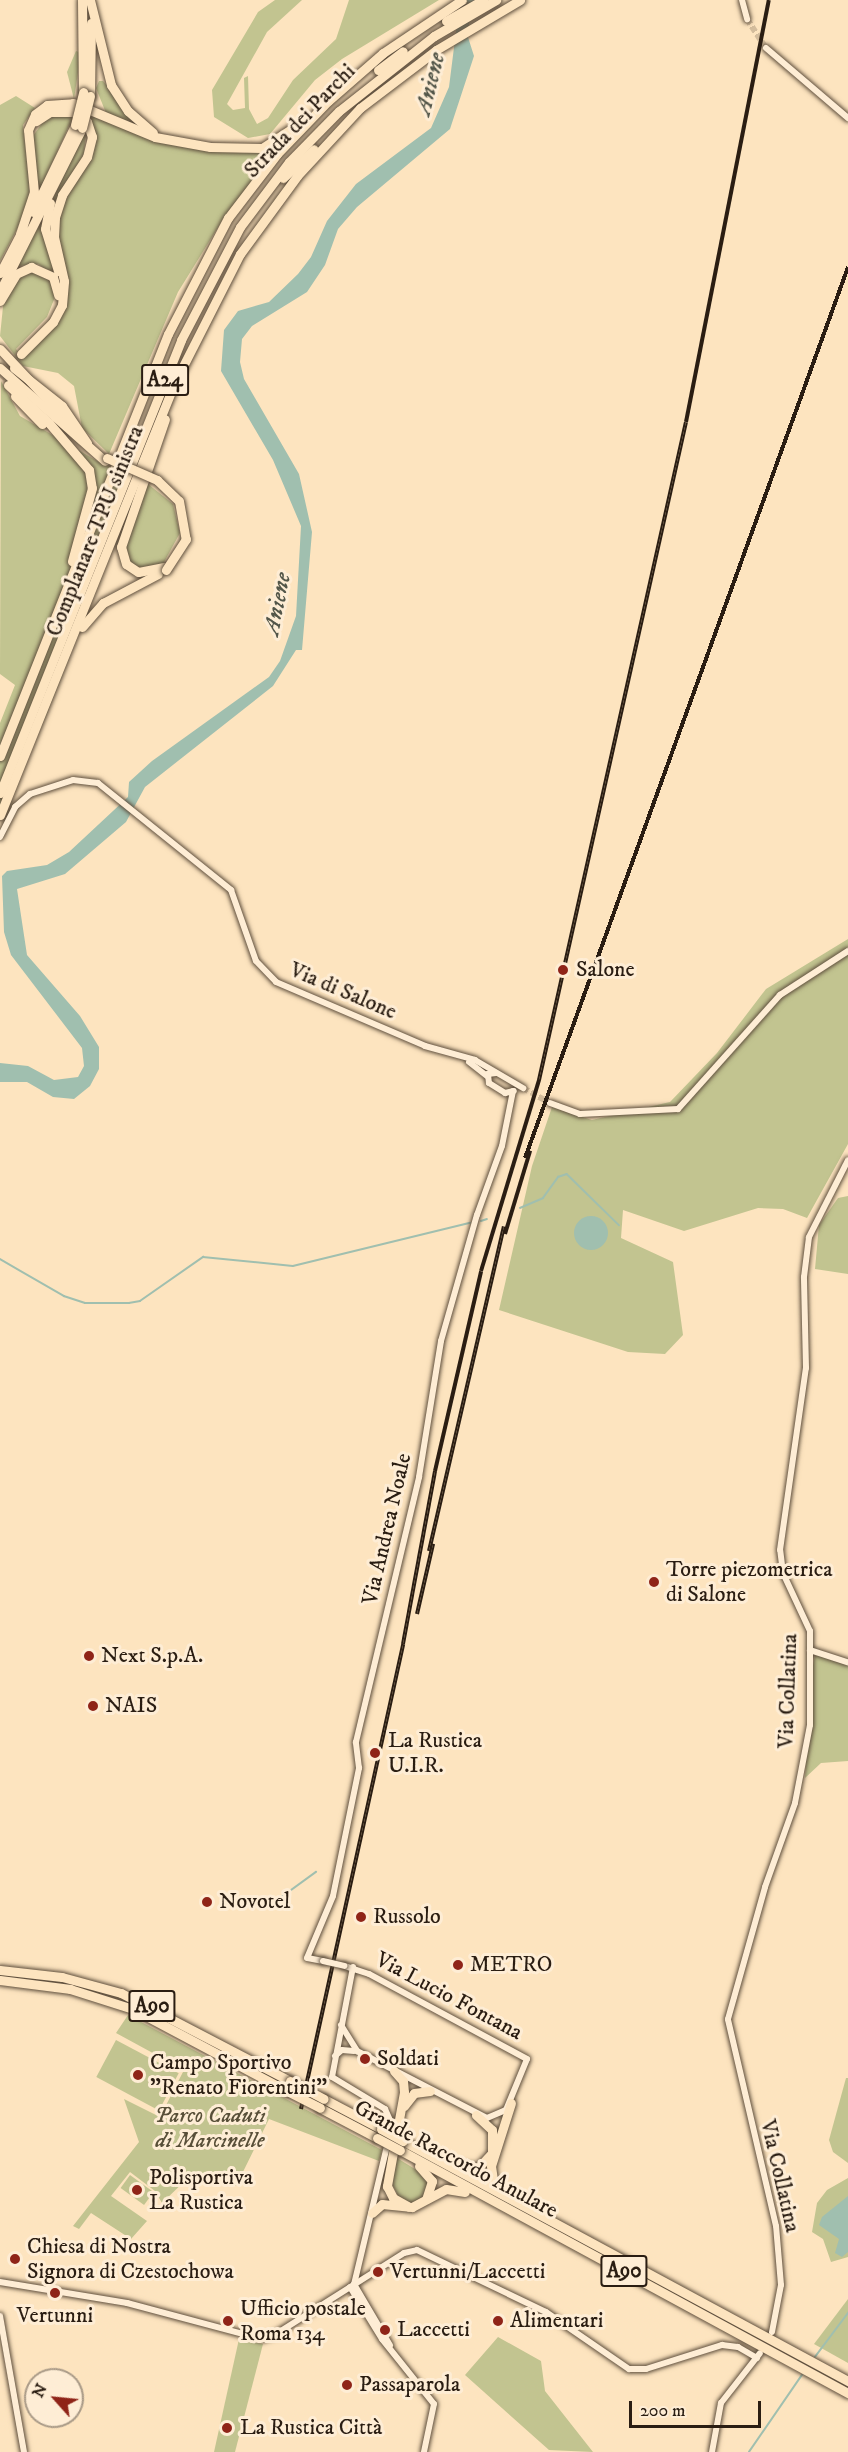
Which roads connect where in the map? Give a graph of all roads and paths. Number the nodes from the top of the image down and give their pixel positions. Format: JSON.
{"nodes":[{"id":1,"x":82,"y":0,"type":"edge"},
{"id":2,"x":90,"y":0,"type":"edge"},
{"id":3,"x":462,"y":0,"type":"edge"},
{"id":4,"x":483,"y":0,"type":"edge"},
{"id":5,"x":496,"y":0,"type":"edge"},
{"id":6,"x":742,"y":0,"type":"edge"},
{"id":7,"x":516,"y":2,"type":"edge"},
{"id":8,"x":747,"y":19,"type":"tunnel mouth"},
{"id":9,"x":434,"y":32,"type":"junction"},
{"id":10,"x":766,"y":48,"type":"tunnel mouth"},
{"id":11,"x":367,"y":65,"type":"junction"},
{"id":12,"x":86,"y":94,"type":"junction"},
{"id":13,"x":360,"y":108,"type":"junction"},
{"id":14,"x":848,"y":118,"type":"edge"},
{"id":15,"x":79,"y":127,"type":"junction"},
{"id":16,"x":27,"y":139,"type":"junction"},
{"id":17,"x":172,"y":142,"type":"junction"},
{"id":18,"x":56,"y":185,"type":"junction"},
{"id":19,"x":240,"y":227,"type":"junction"},
{"id":20,"x":20,"y":234,"type":"junction"},
{"id":21,"x":0,"y":273,"type":"edge"},
{"id":22,"x":64,"y":290,"type":"junction"},
{"id":23,"x":0,"y":291,"type":"edge"},
{"id":24,"x":0,"y":301,"type":"edge"},
{"id":25,"x":0,"y":349,"type":"edge"},
{"id":26,"x":191,"y":349,"type":"junction"},
{"id":27,"x":0,"y":370,"type":"edge"},
{"id":28,"x":106,"y":460,"type":"junction"},
{"id":29,"x":165,"y":568,"type":"junction"},
{"id":30,"x":55,"y":618,"type":"junction"},
{"id":31,"x":64,"y":661,"type":"junction"},
{"id":32,"x":0,"y":756,"type":"edge"},
{"id":33,"x":0,"y":778,"type":"edge"},
{"id":34,"x":0,"y":793,"type":"edge"},
{"id":35,"x":0,"y":815,"type":"edge"},
{"id":36,"x":0,"y":837,"type":"edge"},
{"id":37,"x":848,"y":951,"type":"edge"},
{"id":38,"x":460,"y":1057,"type":"junction"},
{"id":39,"x":497,"y":1073,"type":"junction"},
{"id":40,"x":487,"y":1076,"type":"junction"},
{"id":41,"x":523,"y":1088,"type":"tunnel mouth"},
{"id":42,"x":514,"y":1089,"type":"junction"},
{"id":43,"x":505,"y":1093,"type":"junction"},
{"id":44,"x":550,"y":1103,"type":"tunnel mouth"},
{"id":45,"x":511,"y":1107,"type":"junction"},
{"id":46,"x":848,"y":1160,"type":"edge"},
{"id":47,"x":810,"y":1650,"type":"junction"},
{"id":48,"x":848,"y":1662,"type":"edge"},
{"id":49,"x":307,"y":1958,"type":"joint"},
{"id":50,"x":353,"y":1967,"type":"junction"},
{"id":51,"x":0,"y":1970,"type":"edge"},
{"id":52,"x":0,"y":1980,"type":"edge"},
{"id":53,"x":341,"y":2025,"type":"junction"},
{"id":54,"x":357,"y":2051,"type":"junction"},
{"id":55,"x":334,"y":2057,"type":"junction"},
{"id":56,"x":394,"y":2071,"type":"junction"},
{"id":57,"x":289,"y":2086,"type":"junction"},
{"id":58,"x":430,"y":2091,"type":"junction"},
{"id":59,"x":510,"y":2103,"type":"junction"},
{"id":60,"x":401,"y":2111,"type":"junction"},
{"id":61,"x":476,"y":2115,"type":"junction"},
{"id":62,"x":402,"y":2148,"type":"junction"},
{"id":63,"x":431,"y":2156,"type":"junction"},
{"id":64,"x":424,"y":2201,"type":"junction"},
{"id":65,"x":409,"y":2206,"type":"junction"},
{"id":66,"x":510,"y":2211,"type":"junction"},
{"id":67,"x":372,"y":2213,"type":"junction"},
{"id":68,"x":540,"y":2215,"type":"junction"},
{"id":69,"x":0,"y":2283,"type":"edge"},
{"id":70,"x":352,"y":2286,"type":"junction"},
{"id":71,"x":0,"y":2316,"type":"edge"},
{"id":72,"x":772,"y":2332,"type":"dead end"},
{"id":73,"x":848,"y":2381,"type":"edge"},
{"id":74,"x":848,"y":2393,"type":"edge"},
{"id":75,"x":24,"y":2452,"type":"edge"},
{"id":76,"x":424,"y":2452,"type":"edge"},
{"id":77,"x":712,"y":2452,"type":"edge"}],
"edges":[{"from":1,"to":12,"type":"highway"},
{"from":2,"to":12,"type":"highway"},
{"from":2,"to":17,"type":"highway"},
{"from":3,"to":11,"type":"highway"},
{"from":4,"to":9,"type":"highway","name":"Strada dei Parchi","number":"A24"},
{"from":5,"to":9,"type":"highway","name":"Strada dei Parchi","number":"A24"},
{"from":6,"to":8,"type":"street"},
{"from":7,"to":13,"type":"highway","name":"Complanare TPU sinistra"},
{"from":9,"to":19,"type":"highway","name":"Strada dei Parchi","number":"A24"},
{"from":9,"to":33,"type":"highway","name":"Strada dei Parchi","number":"A24"},
{"from":10,"to":14,"type":"street"},
{"from":11,"to":17,"type":"highway"},
{"from":11,"to":30,"type":"highway"},
{"from":12,"to":15,"type":"highway","bridge":true},
{"from":13,"to":19,"type":"highway"},
{"from":13,"to":26,"type":"highway","name":"Complanare TPU sinistra"},
{"from":15,"to":18,"type":"highway"},
{"from":15,"to":20,"type":"highway"},
{"from":16,"to":17,"type":"highway"},
{"from":16,"to":20,"type":"highway"},
{"from":16,"to":22,"type":"highway"},
{"from":18,"to":22,"type":"highway"},
{"from":18,"to":23,"type":"highway"},
{"from":19,"to":34,"type":"highway","name":"Strada dei Parchi","number":"A24"},
{"from":20,"to":21,"type":"highway"},
{"from":22,"to":24,"type":"highway"},
{"from":25,"to":28,"type":"highway"},
{"from":26,"to":29,"type":"highway"},
{"from":26,"to":31,"type":"highway","name":"Complanare TPU sinistra"},
{"from":27,"to":28,"type":"highway"},
{"from":27,"to":30,"type":"highway"},
{"from":28,"to":29,"type":"highway","bridge":true},
{"from":29,"to":31,"type":"highway"},
{"from":30,"to":32,"type":"highway"},
{"from":31,"to":35,"type":"highway","name":"Complanare TPU sinistra"},
{"from":36,"to":38,"type":"street","name":"Via di Salone"},
{"from":37,"to":44,"type":"street"},
{"from":38,"to":39,"type":"street","name":"Via di Salone"},
{"from":38,"to":40,"type":"street","name":"Via di Salone"},
{"from":39,"to":40,"type":"street"},
{"from":39,"to":42,"type":"street","name":"Via di Salone"},
{"from":40,"to":43,"type":"street","name":"Via di Salone"},
{"from":41,"to":42,"type":"street","name":"Via di Salone"},
{"from":42,"to":43,"type":"street","name":"Via di Salone"},
{"from":42,"to":45,"type":"street","name":"Via Andrea Noale"},
{"from":43,"to":45,"type":"street"},
{"from":45,"to":49,"type":"street","name":"Via Andrea Noale"},
{"from":46,"to":47,"type":"street","name":"Via Collatina"},
{"from":47,"to":48,"type":"street"},
{"from":47,"to":72,"type":"street","name":"Via Collatina"},
{"from":49,"to":50,"type":"street","name":"Via Lucio Fontana","bridge":true},
{"from":50,"to":53,"type":"street"},
{"from":50,"to":59,"type":"street","name":"Via Lucio Fontana"},
{"from":51,"to":57,"type":"highway","name":"Grande Raccordo Anulare","number":"A90"},
{"from":52,"to":57,"type":"highway","name":"Grande Raccordo Anulare","number":"A90"},
{"from":53,"to":54,"type":"street"},
{"from":53,"to":55,"type":"street"},
{"from":54,"to":55,"type":"street"},
{"from":54,"to":56,"type":"street"},
{"from":55,"to":67,"type":"street"},
{"from":56,"to":58,"type":"street"},
{"from":56,"to":60,"type":"highway"},
{"from":57,"to":62,"type":"highway","name":"Grande Raccordo Anulare","number":"A90","bridge":true},
{"from":58,"to":60,"type":"highway"},
{"from":58,"to":61,"type":"street"},
{"from":59,"to":61,"type":"street"},
{"from":59,"to":68,"type":"highway"},
{"from":60,"to":65,"type":"highway"},
{"from":61,"to":63,"type":"highway"},
{"from":62,"to":63,"type":"highway","name":"Grande Raccordo Anulare","number":"A90"},
{"from":62,"to":64,"type":"highway"},
{"from":62,"to":66,"type":"highway","name":"Grande Raccordo Anulare","number":"A90"},
{"from":63,"to":68,"type":"highway","name":"Grande Raccordo Anulare","number":"A90"},
{"from":64,"to":65,"type":"highway"},
{"from":64,"to":66,"type":"highway"},
{"from":65,"to":67,"type":"highway"},
{"from":66,"to":74,"type":"highway","name":"Grande Raccordo Anulare","number":"A90"},
{"from":67,"to":70,"type":"street"},
{"from":68,"to":73,"type":"highway","name":"Grande Raccordo Anulare","number":"A90"},
{"from":69,"to":70,"type":"street"},
{"from":70,"to":76,"type":"street"},
{"from":70,"to":77,"type":"street"},
{"from":71,"to":75,"type":"street"}]}
